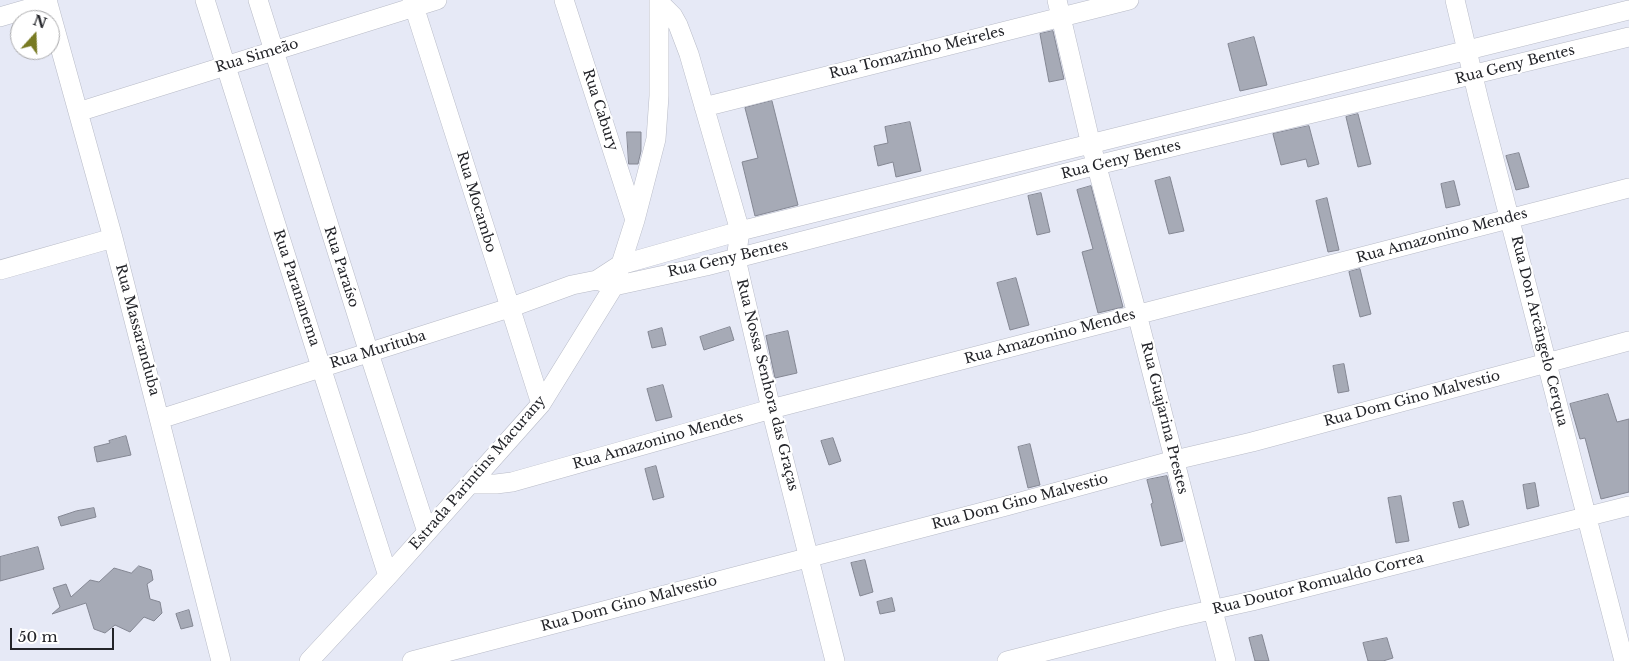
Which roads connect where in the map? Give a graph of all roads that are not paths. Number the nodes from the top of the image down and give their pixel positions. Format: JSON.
{"nodes":[{"id":1,"x":205,"y":0,"type":"edge"},
{"id":2,"x":258,"y":0,"type":"edge"},
{"id":3,"x":437,"y":0,"type":"edge"},
{"id":4,"x":564,"y":0,"type":"edge"},
{"id":5,"x":1129,"y":0,"type":"edge"},
{"id":6,"x":1455,"y":0,"type":"edge"},
{"id":7,"x":659,"y":1,"type":"edge"},
{"id":8,"x":48,"y":2,"type":"edge"},
{"id":9,"x":413,"y":4,"type":"edge"},
{"id":10,"x":1059,"y":9,"type":"edge"},
{"id":11,"x":1629,"y":10,"type":"edge"},
{"id":12,"x":0,"y":17,"type":"edge"},
{"id":13,"x":1629,"y":37,"type":"edge"},
{"id":14,"x":1468,"y":50,"type":"junction"},
{"id":15,"x":273,"y":51,"type":"junction"},
{"id":16,"x":225,"y":66,"type":"junction"},
{"id":17,"x":1474,"y":75,"type":"junction"},
{"id":18,"x":704,"y":106,"type":"junction"},
{"id":19,"x":78,"y":112,"type":"junction"},
{"id":20,"x":1091,"y":144,"type":"junction"},
{"id":21,"x":1097,"y":165,"type":"junction"},
{"id":22,"x":1629,"y":188,"type":"edge"},
{"id":23,"x":1509,"y":217,"type":"junction"},
{"id":24,"x":635,"y":220,"type":"junction"},
{"id":25,"x":740,"y":230,"type":"junction"},
{"id":26,"x":113,"y":238,"type":"junction"},
{"id":27,"x":736,"y":259,"type":"junction"},
{"id":28,"x":620,"y":264,"type":"junction"},
{"id":29,"x":0,"y":270,"type":"edge"},
{"id":30,"x":605,"y":283,"type":"junction"},
{"id":31,"x":509,"y":308,"type":"junction"},
{"id":32,"x":1137,"y":314,"type":"junction"},
{"id":33,"x":1629,"y":341,"type":"edge"},
{"id":34,"x":369,"y":353,"type":"junction"},
{"id":35,"x":1547,"y":362,"type":"junction"},
{"id":36,"x":321,"y":368,"type":"junction"},
{"id":37,"x":541,"y":404,"type":"junction"},
{"id":38,"x":771,"y":410,"type":"junction"},
{"id":39,"x":160,"y":419,"type":"junction"},
{"id":40,"x":1175,"y":460,"type":"junction"},
{"id":41,"x":471,"y":484,"type":"junction"},
{"id":42,"x":1629,"y":506,"type":"edge"},
{"id":43,"x":1586,"y":516,"type":"junction"},
{"id":44,"x":427,"y":532,"type":"junction"},
{"id":45,"x":810,"y":557,"type":"junction"},
{"id":46,"x":388,"y":576,"type":"junction"},
{"id":47,"x":1213,"y":610,"type":"junction"},
{"id":48,"x":222,"y":661,"type":"edge"},
{"id":49,"x":309,"y":661,"type":"edge"},
{"id":50,"x":412,"y":661,"type":"edge"},
{"id":51,"x":836,"y":661,"type":"edge"},
{"id":52,"x":1007,"y":661,"type":"edge"},
{"id":53,"x":1226,"y":661,"type":"edge"},
{"id":54,"x":1624,"y":661,"type":"edge"}],
"edges":[{"from":1,"to":16,"type":"street","name":"Rua Parananema"},
{"from":2,"to":15,"type":"street","name":"Rua Paraíso"},
{"from":3,"to":9,"type":"street","name":"Rua Simeão"},
{"from":4,"to":24,"type":"street","name":"Rua Cabury"},
{"from":5,"to":10,"type":"street","name":"Rua Tomazinho Meireles"},
{"from":6,"to":14,"type":"street","name":"Rua Don Arcângelo Cerqua"},
{"from":7,"to":18,"type":"street","name":"Rua Nossa Senhora das Graças"},
{"from":7,"to":24,"type":"street","name":"Estrada Parintins Macurany"},
{"from":8,"to":12,"type":"street"},
{"from":8,"to":19,"type":"street","name":"Rua Massaranduba"},
{"from":9,"to":15,"type":"street","name":"Rua Simeão"},
{"from":9,"to":31,"type":"street","name":"Rua Mocambo"},
{"from":10,"to":18,"type":"street","name":"Rua Tomazinho Meireles"},
{"from":10,"to":20,"type":"street","name":"Rua Guajarina Prestes"},
{"from":11,"to":14,"type":"street","name":"Rua Geny Bentes"},
{"from":13,"to":17,"type":"street","name":"Rua Geny Bentes"},
{"from":14,"to":17,"type":"street","name":"Rua Don Arcângelo Cerqua"},
{"from":14,"to":20,"type":"street","name":"Rua Geny Bentes"},
{"from":15,"to":16,"type":"street","name":"Rua Simeão"},
{"from":15,"to":34,"type":"street","name":"Rua Paraíso"},
{"from":16,"to":19,"type":"street","name":"Rua Simeão"},
{"from":16,"to":36,"type":"street","name":"Rua Parananema"},
{"from":17,"to":21,"type":"street","name":"Rua Geny Bentes"},
{"from":17,"to":23,"type":"street","name":"Rua Don Arcângelo Cerqua"},
{"from":18,"to":25,"type":"street","name":"Rua Nossa Senhora das Graças"},
{"from":19,"to":26,"type":"street","name":"Rua Massaranduba"},
{"from":20,"to":21,"type":"street","name":"Rua Guajarina Prestes"},
{"from":20,"to":25,"type":"street","name":"Rua Geny Bentes"},
{"from":21,"to":27,"type":"street","name":"Rua Geny Bentes"},
{"from":21,"to":32,"type":"street","name":"Rua Guajarina Prestes"},
{"from":22,"to":23,"type":"street","name":"Rua Amazonino Mendes"},
{"from":23,"to":32,"type":"street","name":"Rua Amazonino Mendes"},
{"from":23,"to":35,"type":"street","name":"Rua Don Arcângelo Cerqua"},
{"from":24,"to":28,"type":"street","name":"Estrada Parintins Macurany"},
{"from":25,"to":27,"type":"street","name":"Rua Nossa Senhora das Graças"},
{"from":25,"to":28,"type":"street","name":"Rua Geny Bentes"},
{"from":26,"to":29,"type":"street"},
{"from":26,"to":39,"type":"street","name":"Rua Massaranduba"},
{"from":27,"to":30,"type":"street","name":"Rua Geny Bentes"},
{"from":27,"to":38,"type":"street","name":"Rua Nossa Senhora das Graças"},
{"from":28,"to":30,"type":"street","name":"Estrada Parintins Macurany"},
{"from":30,"to":31,"type":"street","name":"Rua Murituba"},
{"from":30,"to":37,"type":"street","name":"Estrada Parintins Macurany"},
{"from":31,"to":34,"type":"street","name":"Rua Murituba"},
{"from":31,"to":37,"type":"street","name":"Rua Mocambo"},
{"from":32,"to":38,"type":"street","name":"Rua Amazonino Mendes"},
{"from":32,"to":40,"type":"street","name":"Rua Guajarina Prestes"},
{"from":33,"to":35,"type":"street","name":"Rua Dom Gino Malvestio"},
{"from":34,"to":36,"type":"street","name":"Rua Murituba"},
{"from":34,"to":44,"type":"street","name":"Rua Paraíso"},
{"from":35,"to":40,"type":"street","name":"Rua Dom Gino Malvestio"},
{"from":35,"to":43,"type":"street","name":"Rua Don Arcângelo Cerqua"},
{"from":36,"to":39,"type":"street","name":"Rua Murituba"},
{"from":36,"to":46,"type":"street","name":"Rua Parananema"},
{"from":37,"to":41,"type":"street","name":"Estrada Parintins Macurany"},
{"from":38,"to":41,"type":"street","name":"Rua Amazonino Mendes"},
{"from":38,"to":45,"type":"street","name":"Rua Nossa Senhora das Graças"},
{"from":39,"to":48,"type":"street","name":"Rua Massaranduba"},
{"from":40,"to":45,"type":"street","name":"Rua Dom Gino Malvestio"},
{"from":40,"to":47,"type":"street","name":"Rua Guajarina Prestes"},
{"from":41,"to":44,"type":"street","name":"Estrada Parintins Macurany"},
{"from":42,"to":43,"type":"street","name":"Rua Doutor Romualdo Correa"},
{"from":43,"to":47,"type":"street","name":"Rua Doutor Romualdo Correa"},
{"from":43,"to":54,"type":"street","name":"Rua Don Arcângelo Cerqua"},
{"from":44,"to":46,"type":"street","name":"Estrada Parintins Macurany"},
{"from":45,"to":50,"type":"street","name":"Rua Dom Gino Malvestio"},
{"from":45,"to":51,"type":"street","name":"Rua Nossa Senhora das Graças"},
{"from":46,"to":49,"type":"street","name":"Estrada Parintins Macurany"},
{"from":47,"to":52,"type":"street","name":"Rua Doutor Romualdo Correa"},
{"from":47,"to":53,"type":"street","name":"Rua Guajarina Prestes"}]}
